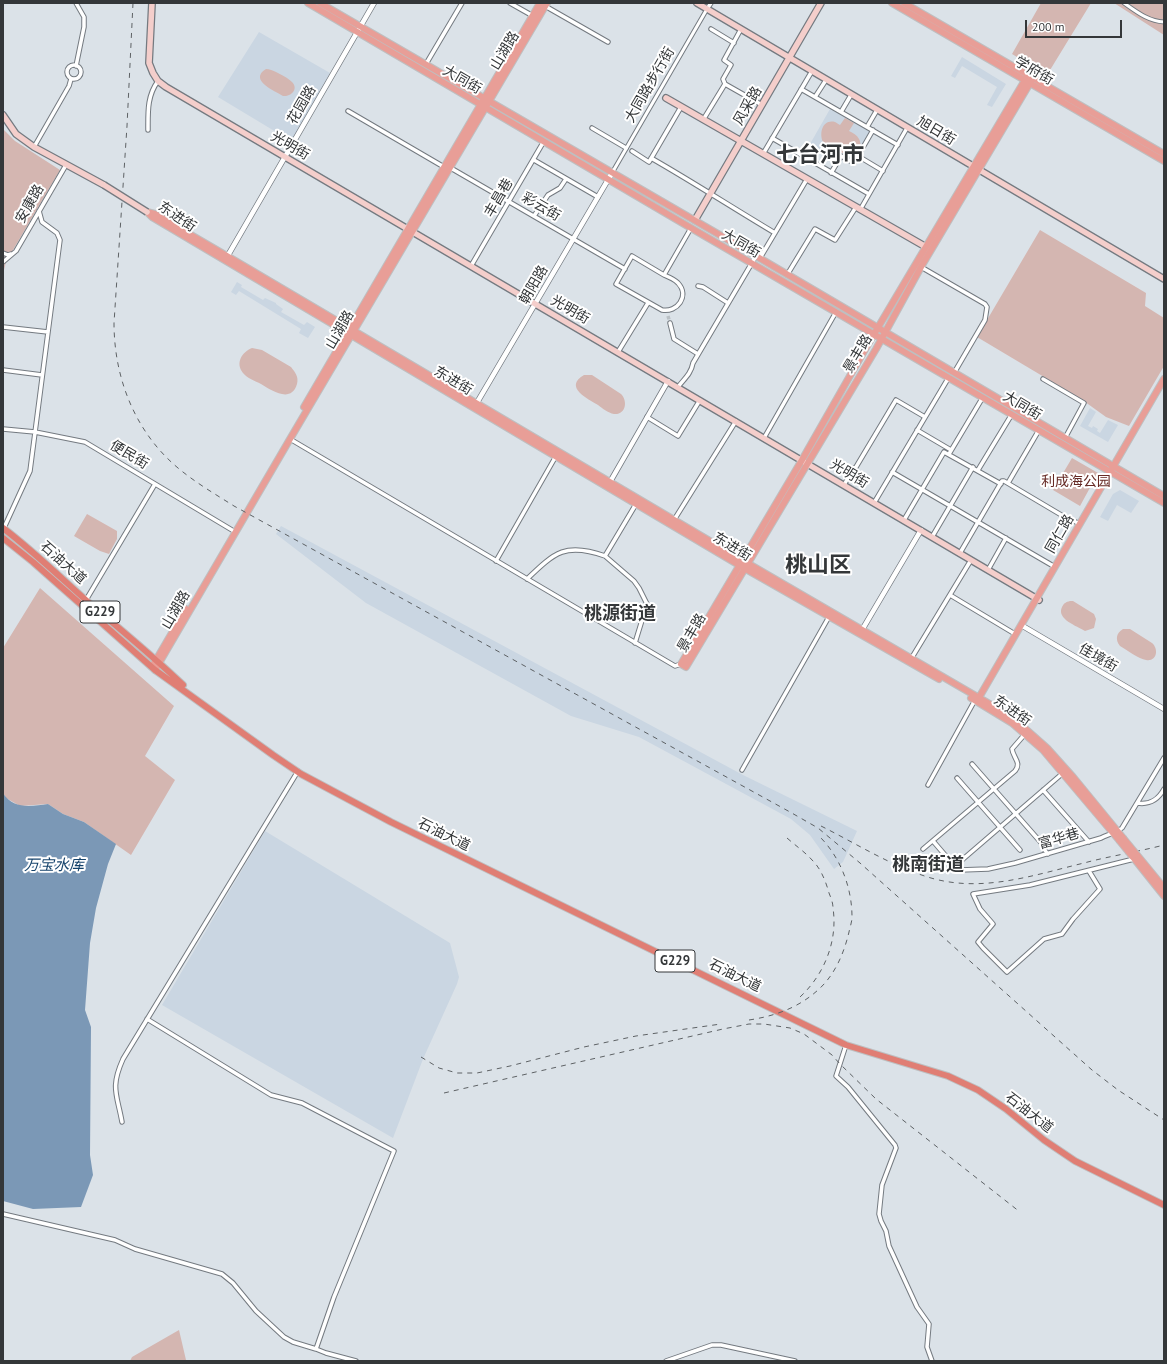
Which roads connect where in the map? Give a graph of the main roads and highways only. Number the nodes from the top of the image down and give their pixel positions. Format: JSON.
{"nodes":[{"id":1,"x":152,"y":3,"type":"edge"},
{"id":2,"x":308,"y":3,"type":"edge"},
{"id":3,"x":320,"y":3,"type":"edge"},
{"id":4,"x":697,"y":3,"type":"edge"},
{"id":5,"x":821,"y":3,"type":"edge"},
{"id":6,"x":892,"y":3,"type":"edge"},
{"id":7,"x":904,"y":3,"type":"edge"},
{"id":8,"x":544,"y":4,"type":"edge"},
{"id":9,"x":359,"y":29,"type":"junction"},
{"id":10,"x":790,"y":58,"type":"junction"},
{"id":11,"x":1029,"y":79,"type":"junction"},
{"id":12,"x":666,"y":98,"type":"dead end"},
{"id":13,"x":484,"y":103,"type":"junction"},
{"id":14,"x":3,"y":115,"type":"edge"},
{"id":15,"x":741,"y":141,"type":"junction"},
{"id":16,"x":1164,"y":154,"type":"edge"},
{"id":17,"x":1164,"y":161,"type":"edge"},
{"id":18,"x":976,"y":169,"type":"junction"},
{"id":19,"x":146,"y":212,"type":"joint"},
{"id":20,"x":695,"y":220,"type":"junction"},
{"id":21,"x":410,"y":230,"type":"junction"},
{"id":22,"x":926,"y":247,"type":"junction"},
{"id":23,"x":1164,"y":279,"type":"edge"},
{"id":24,"x":878,"y":328,"type":"junction"},
{"id":25,"x":350,"y":332,"type":"junction"},
{"id":26,"x":874,"y":334,"type":"junction"},
{"id":27,"x":883,"y":336,"type":"junction"},
{"id":28,"x":951,"y":375,"type":"junction"},
{"id":29,"x":1164,"y":379,"type":"edge"},
{"id":30,"x":1164,"y":384,"type":"edge"},
{"id":31,"x":475,"y":406,"type":"junction"},
{"id":32,"x":804,"y":462,"type":"junction"},
{"id":33,"x":1113,"y":470,"type":"junction"},
{"id":34,"x":1164,"y":496,"type":"edge"},
{"id":35,"x":1164,"y":503,"type":"edge"},
{"id":36,"x":3,"y":529,"type":"edge"},
{"id":37,"x":3,"y":538,"type":"edge"},
{"id":38,"x":743,"y":564,"type":"junction"},
{"id":39,"x":1038,"y":599,"type":"junction"},
{"id":40,"x":830,"y":614,"type":"junction"},
{"id":41,"x":1022,"y":626,"type":"junction"},
{"id":42,"x":157,"y":662,"type":"junction"},
{"id":43,"x":681,"y":664,"type":"road end"},
{"id":44,"x":154,"y":668,"type":"junction"},
{"id":45,"x":195,"y":698,"type":"junction"},
{"id":46,"x":978,"y":700,"type":"junction"},
{"id":47,"x":1115,"y":832,"type":"junction"},
{"id":48,"x":1135,"y":857,"type":"junction"},
{"id":49,"x":1164,"y":888,"type":"edge"},
{"id":50,"x":1164,"y":896,"type":"edge"},
{"id":51,"x":1164,"y":1205,"type":"edge"}],
"edges":[{"from":1,"to":21,"type":"main road","name":"光明街"},
{"from":2,"to":9,"type":"main road","name":"大同街"},
{"from":3,"to":9,"type":"main road","name":"大同街"},
{"from":4,"to":10,"type":"main road","name":"旭日街"},
{"from":5,"to":10,"type":"main road","name":"风采路"},
{"from":6,"to":11,"type":"main road","name":"学府街"},
{"from":7,"to":11,"type":"main road","name":"学府街"},
{"from":8,"to":13,"type":"main road","name":"山湖路"},
{"from":9,"to":13,"type":"main road","name":"大同街"},
{"from":9,"to":13,"type":"main road","name":"大同街"},
{"from":10,"to":15,"type":"main road","name":"风采路"},
{"from":10,"to":18,"type":"main road","name":"旭日街"},
{"from":11,"to":16,"type":"main road","name":"学府街"},
{"from":11,"to":17,"type":"main road","name":"学府街"},
{"from":11,"to":18,"type":"main road","name":"景丰路"},
{"from":12,"to":15,"type":"main road"},
{"from":13,"to":20,"type":"main road","name":"大同街"},
{"from":13,"to":21,"type":"main road","name":"山湖路"},
{"from":13,"to":26,"type":"main road","name":"大同街"},
{"from":14,"to":19,"type":"main road","bridge":true},
{"from":15,"to":20,"type":"main road","name":"风采路"},
{"from":15,"to":22,"type":"main road"},
{"from":18,"to":22,"type":"main road","name":"景丰路"},
{"from":18,"to":23,"type":"main road","name":"旭日街"},
{"from":18,"to":27,"type":"main road","name":"景丰路"},
{"from":19,"to":25,"type":"main road","name":"东进街"},
{"from":20,"to":24,"type":"main road","name":"大同街"},
{"from":21,"to":25,"type":"main road","name":"山湖路"},
{"from":21,"to":32,"type":"main road","name":"光明街"},
{"from":22,"to":24,"type":"main road","name":"景丰路"},
{"from":24,"to":26,"type":"main road","name":"景丰路"},
{"from":24,"to":27,"type":"main road","name":"大同街"},
{"from":25,"to":31,"type":"main road","name":"东进街"},
{"from":25,"to":42,"type":"main road","name":"山湖路"},
{"from":25,"to":42,"type":"main road","name":"山湖路"},
{"from":26,"to":27,"type":"main road","name":"大同街"},
{"from":26,"to":32,"type":"main road","name":"景丰路"},
{"from":27,"to":28,"type":"main road","name":"大同街"},
{"from":27,"to":32,"type":"main road","name":"景丰路"},
{"from":28,"to":33,"type":"main road","name":"大同街"},
{"from":28,"to":33,"type":"main road","name":"大同街"},
{"from":29,"to":33,"type":"main road","name":"同仁路"},
{"from":30,"to":33,"type":"main road","name":"同仁路"},
{"from":31,"to":38,"type":"main road","name":"东进街"},
{"from":31,"to":38,"type":"main road","name":"东进街"},
{"from":32,"to":38,"type":"main road","name":"景丰路"},
{"from":32,"to":39,"type":"main road","name":"光明街"},
{"from":33,"to":34,"type":"main road","name":"大同街"},
{"from":33,"to":35,"type":"main road","name":"大同街"},
{"from":33,"to":39,"type":"main road","name":"同仁路"},
{"from":33,"to":39,"type":"main road","name":"同仁路"},
{"from":36,"to":42,"type":"highway","name":"石油大道","number":"G229"},
{"from":37,"to":44,"type":"highway","name":"石油大道","number":"G229"},
{"from":38,"to":40,"type":"main road","name":"东进街"},
{"from":38,"to":43,"type":"main road","name":"景丰路"},
{"from":39,"to":41,"type":"main road","name":"同仁路"},
{"from":40,"to":46,"type":"main road","name":"东进街"},
{"from":40,"to":46,"type":"main road","name":"东进街"},
{"from":41,"to":46,"type":"main road","name":"同仁路"},
{"from":41,"to":46,"type":"main road","name":"同仁路"},
{"from":42,"to":44,"type":"main road","name":"山湖路"},
{"from":42,"to":45,"type":"highway","name":"石油大道","number":"G229"},
{"from":44,"to":45,"type":"highway","name":"石油大道","number":"G229"},
{"from":45,"to":51,"type":"highway","name":"石油大道","number":"G229"},
{"from":46,"to":47,"type":"main road","name":"东进街"},
{"from":46,"to":47,"type":"main road","name":"东进街"},
{"from":47,"to":48,"type":"main road","name":"东进街","bridge":true},
{"from":48,"to":49,"type":"main road","name":"东进街"},
{"from":48,"to":50,"type":"main road","name":"东进街"}]}
